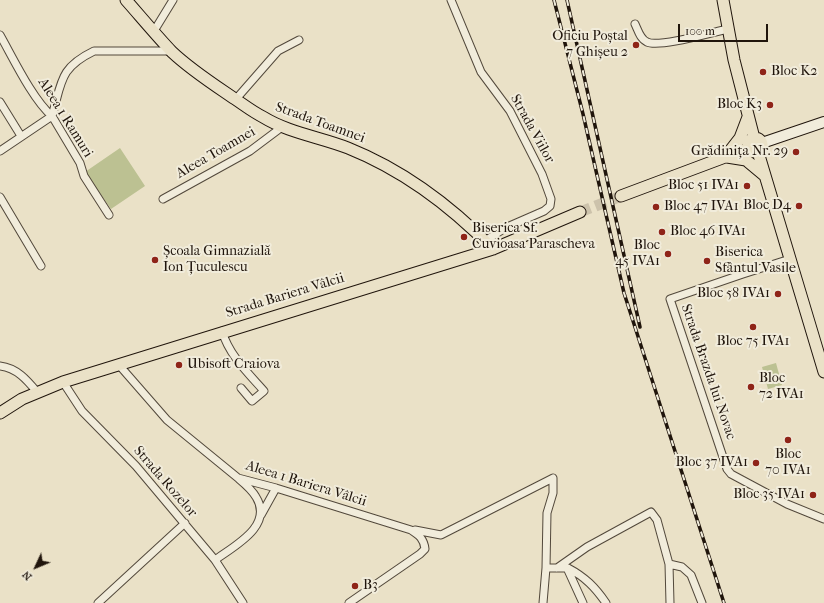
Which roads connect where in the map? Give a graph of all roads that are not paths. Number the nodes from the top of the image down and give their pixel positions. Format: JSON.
{"nodes":[{"id":1,"x":126,"y":0,"type":"edge"},
{"id":2,"x":173,"y":0,"type":"edge"},
{"id":3,"x":451,"y":0,"type":"edge"},
{"id":4,"x":719,"y":0,"type":"edge"},
{"id":5,"x":723,"y":0,"type":"edge"},
{"id":6,"x":725,"y":15,"type":"junction"},
{"id":7,"x":635,"y":24,"type":"dead end"},
{"id":8,"x":728,"y":29,"type":"junction"},
{"id":9,"x":154,"y":31,"type":"junction"},
{"id":10,"x":0,"y":35,"type":"edge"},
{"id":11,"x":299,"y":40,"type":"dead end"},
{"id":12,"x":172,"y":51,"type":"junction"},
{"id":13,"x":236,"y":99,"type":"junction"},
{"id":14,"x":0,"y":102,"type":"edge"},
{"id":15,"x":52,"y":116,"type":"junction"},
{"id":16,"x":748,"y":116,"type":"junction"},
{"id":17,"x":824,"y":122,"type":"edge"},
{"id":18,"x":282,"y":127,"type":"junction"},
{"id":19,"x":21,"y":136,"type":"junction"},
{"id":20,"x":756,"y":145,"type":"junction"},
{"id":21,"x":0,"y":150,"type":"edge"},
{"id":22,"x":725,"y":157,"type":"junction"},
{"id":23,"x":766,"y":178,"type":"junction"},
{"id":24,"x":621,"y":196,"type":"tunnel mouth"},
{"id":25,"x":0,"y":197,"type":"edge"},
{"id":26,"x":163,"y":199,"type":"dead end"},
{"id":27,"x":580,"y":212,"type":"tunnel mouth"},
{"id":28,"x":109,"y":215,"type":"dead end"},
{"id":29,"x":485,"y":241,"type":"junction"},
{"id":30,"x":493,"y":249,"type":"junction"},
{"id":31,"x":790,"y":260,"type":"junction"},
{"id":32,"x":41,"y":266,"type":"dead end"},
{"id":33,"x":222,"y":331,"type":"junction"},
{"id":34,"x":119,"y":365,"type":"junction"},
{"id":35,"x":0,"y":366,"type":"edge"},
{"id":36,"x":824,"y":372,"type":"edge"},
{"id":37,"x":63,"y":382,"type":"junction"},
{"id":38,"x":241,"y":388,"type":"dead end"},
{"id":39,"x":37,"y":392,"type":"junction"},
{"id":40,"x":0,"y":413,"type":"edge"},
{"id":41,"x":238,"y":478,"type":"junction"},
{"id":42,"x":276,"y":488,"type":"junction"},
{"id":43,"x":260,"y":516,"type":"junction"},
{"id":44,"x":824,"y":519,"type":"edge"},
{"id":45,"x":185,"y":523,"type":"junction"},
{"id":46,"x":411,"y":530,"type":"junction"},
{"id":47,"x":215,"y":560,"type":"junction"},
{"id":48,"x":669,"y":564,"type":"junction"},
{"id":49,"x":546,"y":568,"type":"junction"},
{"id":50,"x":557,"y":568,"type":"junction"},
{"id":51,"x":568,"y":568,"type":"junction"},
{"id":52,"x":98,"y":603,"type":"edge"},
{"id":53,"x":243,"y":603,"type":"edge"},
{"id":54,"x":350,"y":603,"type":"edge"},
{"id":55,"x":543,"y":603,"type":"edge"},
{"id":56,"x":583,"y":603,"type":"edge"},
{"id":57,"x":606,"y":603,"type":"edge"},
{"id":58,"x":670,"y":603,"type":"edge"},
{"id":59,"x":702,"y":603,"type":"edge"}],
"edges":[{"from":1,"to":9,"type":"main road","name":"Strada Toamnei"},
{"from":2,"to":9,"type":"street"},
{"from":3,"to":29,"type":"street","name":"Strada Viilor"},
{"from":4,"to":6,"type":"main road"},
{"from":5,"to":6,"type":"main road"},
{"from":6,"to":8,"type":"main road"},
{"from":7,"to":8,"type":"street"},
{"from":8,"to":16,"type":"main road"},
{"from":9,"to":12,"type":"main road","name":"Strada Toamnei"},
{"from":10,"to":15,"type":"street","name":"Aleea 1 Ramuri"},
{"from":11,"to":13,"type":"street"},
{"from":12,"to":13,"type":"main road","name":"Strada Toamnei"},
{"from":12,"to":15,"type":"street"},
{"from":13,"to":18,"type":"main road","name":"Strada Toamnei"},
{"from":14,"to":19,"type":"street"},
{"from":15,"to":19,"type":"street"},
{"from":15,"to":28,"type":"street","name":"Aleea 1 Ramuri"},
{"from":16,"to":20,"type":"main road"},
{"from":16,"to":22,"type":"main road"},
{"from":17,"to":20,"type":"main road"},
{"from":18,"to":26,"type":"street","name":"Aleea Toamnei"},
{"from":18,"to":29,"type":"main road","name":"Strada Toamnei"},
{"from":19,"to":21,"type":"street"},
{"from":20,"to":22,"type":"main road"},
{"from":20,"to":23,"type":"main road"},
{"from":22,"to":23,"type":"main road"},
{"from":22,"to":24,"type":"main road"},
{"from":23,"to":31,"type":"main road"},
{"from":25,"to":32,"type":"street"},
{"from":27,"to":30,"type":"main road","name":"Strada Bariera Vâlcii"},
{"from":29,"to":30,"type":"main road","name":"Strada Toamnei"},
{"from":30,"to":33,"type":"main road","name":"Strada Bariera Vâlcii"},
{"from":31,"to":36,"type":"main road"},
{"from":31,"to":44,"type":"street","name":"Strada Brazda lui Novac"},
{"from":33,"to":34,"type":"main road","name":"Strada Bariera Vâlcii"},
{"from":33,"to":38,"type":"street"},
{"from":34,"to":37,"type":"main road","name":"Strada Bariera Vâlcii"},
{"from":34,"to":41,"type":"street","name":"Aleea 1 Bariera Vâlcii"},
{"from":35,"to":39,"type":"street"},
{"from":37,"to":39,"type":"main road","name":"Strada Bariera Vâlcii"},
{"from":37,"to":45,"type":"street","name":"Strada Rozelor"},
{"from":39,"to":40,"type":"main road","name":"Strada Bariera Vâlcii"},
{"from":41,"to":42,"type":"street","name":"Aleea 1 Bariera Vâlcii"},
{"from":41,"to":43,"type":"street"},
{"from":42,"to":43,"type":"street"},
{"from":42,"to":46,"type":"street","name":"Aleea 1 Bariera Vâlcii"},
{"from":43,"to":47,"type":"street"},
{"from":45,"to":47,"type":"street","name":"Strada Rozelor"},
{"from":45,"to":52,"type":"street"},
{"from":46,"to":49,"type":"street"},
{"from":46,"to":54,"type":"street","name":"Aleea 1 Bariera Vâlcii"},
{"from":47,"to":53,"type":"street","name":"Strada Rozelor"},
{"from":48,"to":50,"type":"street"},
{"from":48,"to":58,"type":"street"},
{"from":48,"to":59,"type":"street"},
{"from":49,"to":50,"type":"street"},
{"from":49,"to":55,"type":"street"},
{"from":50,"to":51,"type":"street"},
{"from":51,"to":56,"type":"street"},
{"from":51,"to":57,"type":"street"}]}
